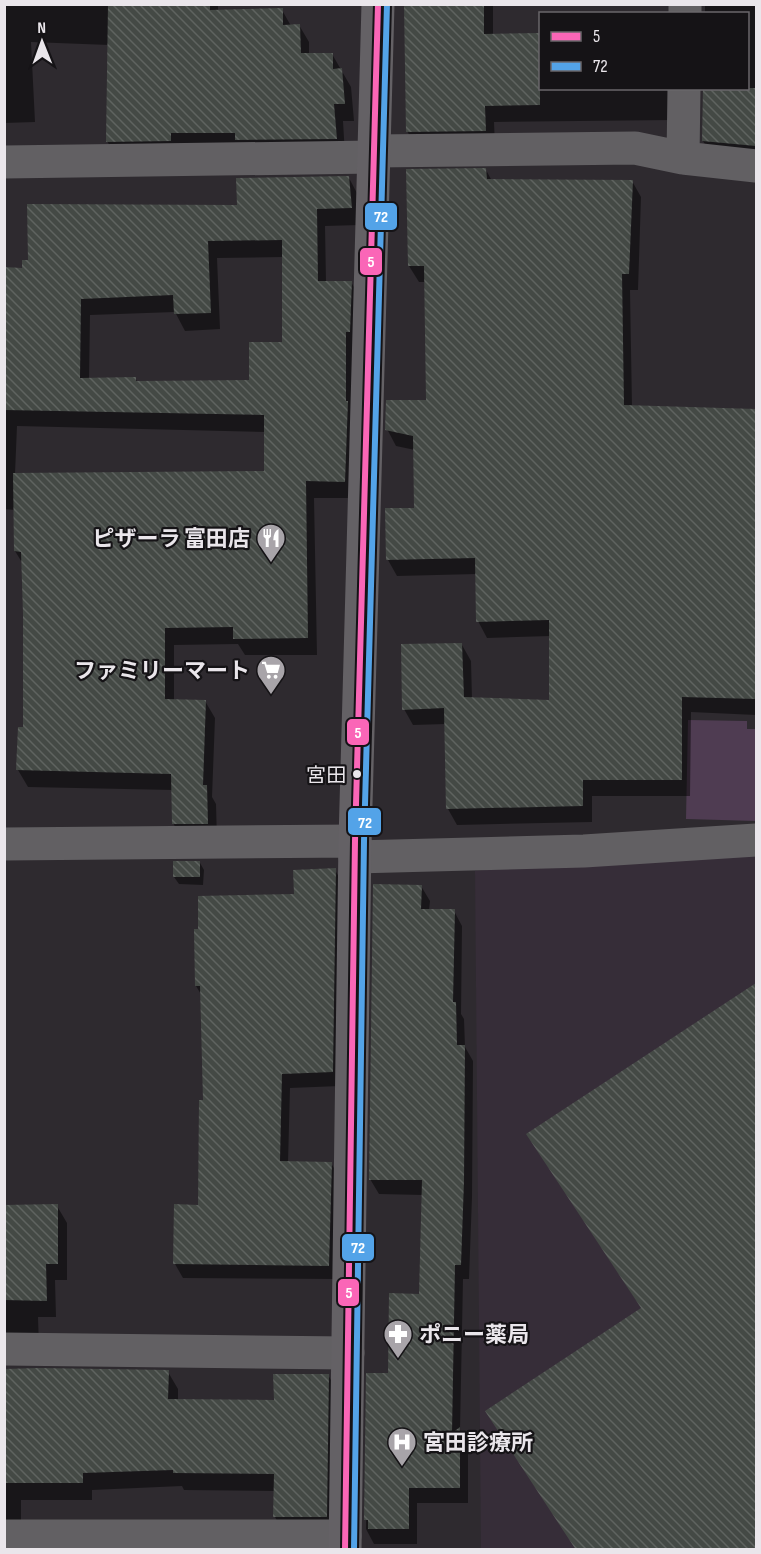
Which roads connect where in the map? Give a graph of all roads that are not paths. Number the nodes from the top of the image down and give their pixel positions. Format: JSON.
{"nodes":[{"id":1,"x":378,"y":4,"type":"edge"},
{"id":2,"x":684,"y":90,"type":"edge"},
{"id":3,"x":375,"y":154,"type":"junction"},
{"id":4,"x":683,"y":158,"type":"junction"},
{"id":5,"x":4,"y":162,"type":"edge"},
{"id":6,"x":756,"y":166,"type":"edge"},
{"id":7,"x":756,"y":840,"type":"edge"},
{"id":8,"x":4,"y":844,"type":"edge"},
{"id":9,"x":355,"y":849,"type":"junction"},
{"id":10,"x":4,"y":1349,"type":"edge"},
{"id":11,"x":348,"y":1353,"type":"junction"},
{"id":12,"x":4,"y":1536,"type":"edge"},
{"id":13,"x":345,"y":1543,"type":"edge"}],
"edges":[{"from":1,"to":3,"type":"main road"},
{"from":2,"to":4,"type":"street"},
{"from":3,"to":4,"type":"street"},
{"from":3,"to":5,"type":"street"},
{"from":3,"to":9,"type":"main road"},
{"from":4,"to":6,"type":"street"},
{"from":7,"to":9,"type":"street"},
{"from":8,"to":9,"type":"street"},
{"from":9,"to":11,"type":"main road"},
{"from":10,"to":11,"type":"street"},
{"from":11,"to":13,"type":"main road"},
{"from":12,"to":13,"type":"street"}]}
